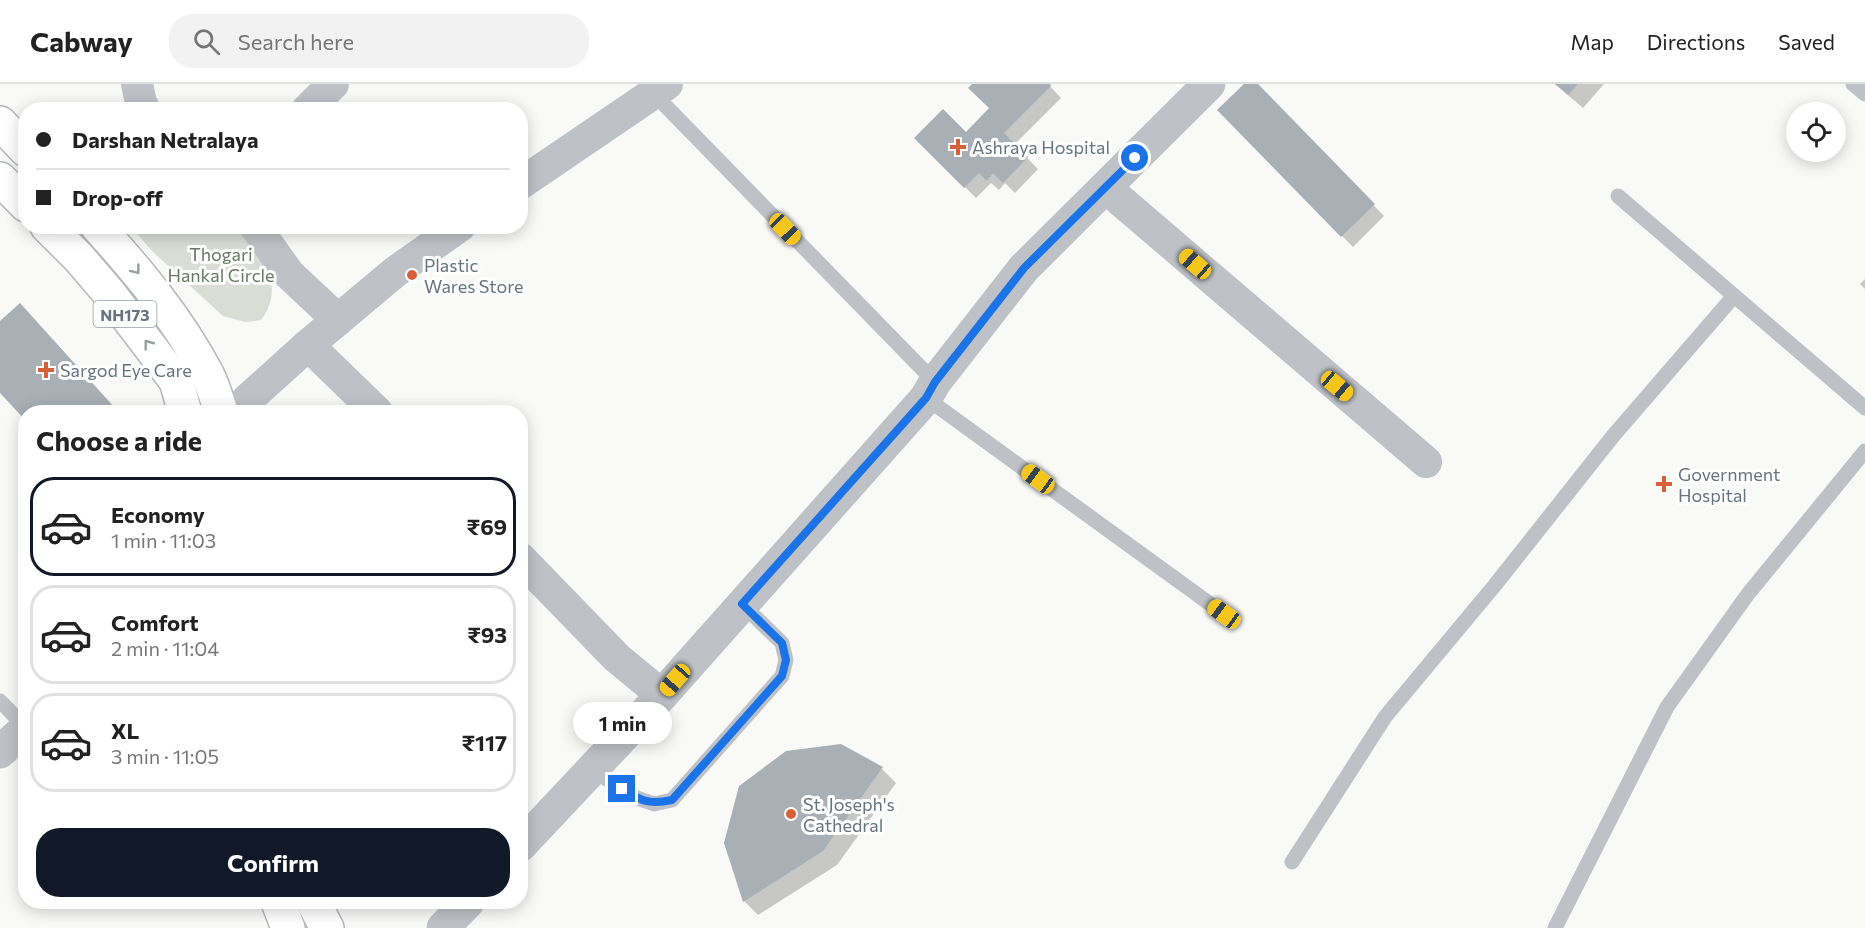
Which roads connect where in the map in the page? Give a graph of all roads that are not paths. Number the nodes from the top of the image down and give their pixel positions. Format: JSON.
{"nodes":[{"id":1,"x":137,"y":84,"type":"edge"},
{"id":2,"x":333,"y":84,"type":"edge"},
{"id":3,"x":1209,"y":84,"type":"edge"},
{"id":4,"x":1853,"y":84,"type":"edge"},
{"id":5,"x":660,"y":89,"type":"edge"},
{"id":6,"x":1865,"y":94,"type":"edge"},
{"id":7,"x":141,"y":102,"type":"edge"},
{"id":8,"x":315,"y":102,"type":"edge"},
{"id":9,"x":0,"y":123,"type":"edge"},
{"id":10,"x":18,"y":142,"type":"edge"},
{"id":11,"x":0,"y":179,"type":"edge"},
{"id":12,"x":528,"y":179,"type":"edge"},
{"id":13,"x":1106,"y":188,"type":"junction"},
{"id":14,"x":1618,"y":196,"type":"dead end"},
{"id":15,"x":18,"y":197,"type":"edge"},
{"id":16,"x":54,"y":234,"type":"edge"},
{"id":17,"x":104,"y":234,"type":"edge"},
{"id":18,"x":261,"y":234,"type":"edge"},
{"id":19,"x":449,"y":234,"type":"edge"},
{"id":20,"x":1734,"y":296,"type":"junction"},
{"id":21,"x":338,"y":320,"type":"junction"},
{"id":22,"x":308,"y":345,"type":"junction"},
{"id":23,"x":930,"y":390,"type":"junction"},
{"id":24,"x":183,"y":405,"type":"edge"},
{"id":25,"x":219,"y":405,"type":"edge"},
{"id":26,"x":243,"y":405,"type":"edge"},
{"id":27,"x":370,"y":405,"type":"edge"},
{"id":28,"x":1865,"y":408,"type":"edge"},
{"id":29,"x":1865,"y":451,"type":"edge"},
{"id":30,"x":1426,"y":462,"type":"dead end"},
{"id":31,"x":528,"y":566,"type":"edge"},
{"id":32,"x":742,"y":604,"type":"junction"},
{"id":33,"x":1224,"y":614,"type":"dead end"},
{"id":34,"x":662,"y":695,"type":"junction"},
{"id":35,"x":0,"y":701,"type":"edge"},
{"id":36,"x":18,"y":720,"type":"edge"},
{"id":37,"x":18,"y":735,"type":"edge"},
{"id":38,"x":0,"y":752,"type":"edge"},
{"id":39,"x":592,"y":770,"type":"junction"},
{"id":40,"x":528,"y":838,"type":"edge"},
{"id":41,"x":1292,"y":862,"type":"dead end"},
{"id":42,"x":281,"y":909,"type":"edge"},
{"id":43,"x":317,"y":909,"type":"edge"},
{"id":44,"x":461,"y":909,"type":"edge"},
{"id":45,"x":288,"y":928,"type":"edge"},
{"id":46,"x":327,"y":928,"type":"edge"},
{"id":47,"x":443,"y":928,"type":"edge"},
{"id":48,"x":1555,"y":928,"type":"edge"}],
"edges":[{"from":1,"to":7,"type":"street"},
{"from":2,"to":8,"type":"street"},
{"from":3,"to":13,"type":"street"},
{"from":4,"to":6,"type":"lane"},
{"from":5,"to":12,"type":"street"},
{"from":5,"to":23,"type":"lane"},
{"from":9,"to":10,"type":"highway"},
{"from":11,"to":15,"type":"highway"},
{"from":13,"to":23,"type":"street"},
{"from":13,"to":30,"type":"street"},
{"from":14,"to":20,"type":"lane"},
{"from":24,"to":16,"type":"highway","number":"NH173","one_way":true},
{"from":17,"to":25,"type":"highway","number":"NH173","one_way":true},
{"from":18,"to":21,"type":"street"},
{"from":19,"to":21,"type":"street"},
{"from":20,"to":28,"type":"lane"},
{"from":20,"to":41,"type":"lane"},
{"from":21,"to":22,"type":"street"},
{"from":22,"to":26,"type":"street"},
{"from":22,"to":27,"type":"street"},
{"from":23,"to":32,"type":"street"},
{"from":23,"to":33,"type":"lane"},
{"from":29,"to":48,"type":"lane"},
{"from":31,"to":34,"type":"street"},
{"from":32,"to":34,"type":"street"},
{"from":32,"to":39,"type":"lane"},
{"from":34,"to":39,"type":"street"},
{"from":35,"to":36,"type":"lane"},
{"from":37,"to":38,"type":"street"},
{"from":39,"to":40,"type":"street"},
{"from":42,"to":45,"type":"highway"},
{"from":43,"to":46,"type":"highway"},
{"from":44,"to":47,"type":"street"}]}
